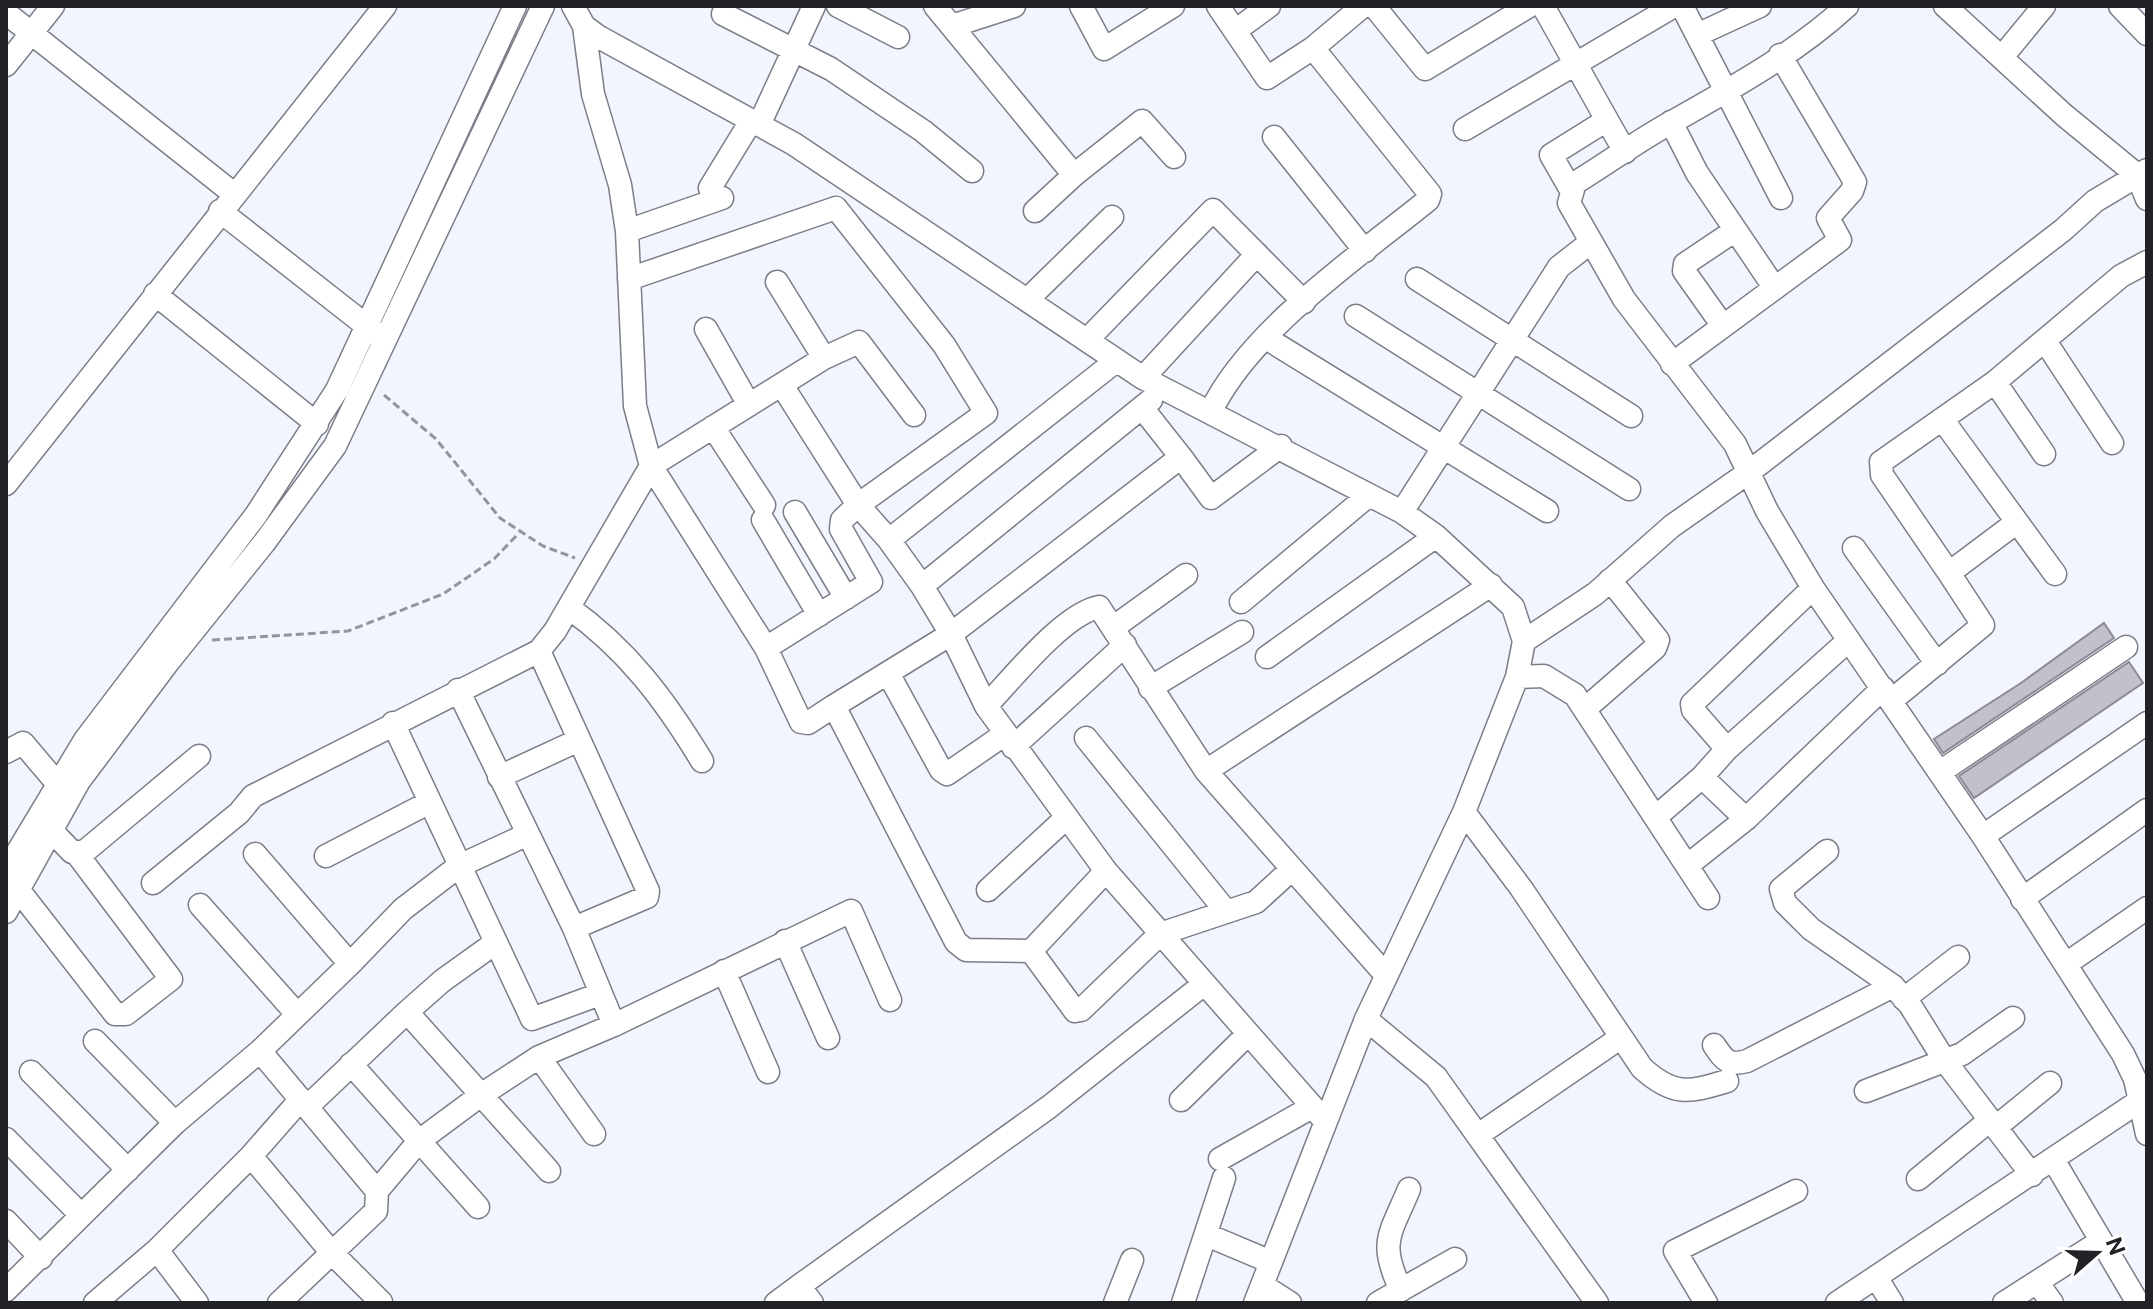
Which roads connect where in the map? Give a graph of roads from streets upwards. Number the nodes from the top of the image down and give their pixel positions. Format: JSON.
{"nodes":[{"id":1,"x":53,"y":6,"type":"edge"},
{"id":2,"x":385,"y":6,"type":"edge"},
{"id":3,"x":515,"y":6,"type":"edge"},
{"id":4,"x":543,"y":6,"type":"edge"},
{"id":5,"x":814,"y":6,"type":"edge"},
{"id":6,"x":838,"y":6,"type":"edge"},
{"id":7,"x":935,"y":6,"type":"edge"},
{"id":8,"x":1014,"y":6,"type":"edge"},
{"id":9,"x":1081,"y":6,"type":"edge"},
{"id":10,"x":1173,"y":6,"type":"edge"},
{"id":11,"x":1218,"y":6,"type":"edge"},
{"id":12,"x":1269,"y":6,"type":"edge"},
{"id":13,"x":1363,"y":6,"type":"edge"},
{"id":14,"x":1374,"y":6,"type":"edge"},
{"id":15,"x":1529,"y":6,"type":"edge"},
{"id":16,"x":1543,"y":6,"type":"edge"},
{"id":17,"x":1674,"y":6,"type":"edge"},
{"id":18,"x":1682,"y":6,"type":"edge"},
{"id":19,"x":1760,"y":6,"type":"edge"},
{"id":20,"x":1847,"y":6,"type":"edge"},
{"id":21,"x":2044,"y":6,"type":"edge"},
{"id":22,"x":2120,"y":6,"type":"edge"},
{"id":23,"x":1956,"y":10,"type":"edge"},
{"id":24,"x":6,"y":13,"type":"edge"},
{"id":25,"x":723,"y":14,"type":"dead end"},
{"id":26,"x":1138,"y":15,"type":"edge"},
{"id":27,"x":579,"y":16,"type":"edge"},
{"id":28,"x":952,"y":26,"type":"junction"},
{"id":29,"x":1235,"y":31,"type":"junction"},
{"id":30,"x":32,"y":33,"type":"junction"},
{"id":31,"x":1699,"y":34,"type":"junction"},
{"id":32,"x":2147,"y":34,"type":"edge"},
{"id":33,"x":898,"y":37,"type":"dead end"},
{"id":34,"x":1313,"y":48,"type":"junction"},
{"id":35,"x":794,"y":51,"type":"junction"},
{"id":36,"x":1780,"y":55,"type":"junction"},
{"id":37,"x":2002,"y":57,"type":"junction"},
{"id":38,"x":6,"y":65,"type":"edge"},
{"id":39,"x":1576,"y":66,"type":"junction"},
{"id":40,"x":1728,"y":92,"type":"junction"},
{"id":41,"x":1607,"y":120,"type":"junction"},
{"id":42,"x":1671,"y":122,"type":"junction"},
{"id":43,"x":755,"y":123,"type":"junction"},
{"id":44,"x":1465,"y":129,"type":"dead end"},
{"id":45,"x":1274,"y":137,"type":"dead end"},
{"id":46,"x":1625,"y":152,"type":"junction"},
{"id":47,"x":1174,"y":157,"type":"dead end"},
{"id":48,"x":972,"y":171,"type":"dead end"},
{"id":49,"x":2142,"y":173,"type":"edge"},
{"id":50,"x":1074,"y":175,"type":"junction"},
{"id":51,"x":851,"y":184,"type":"junction"},
{"id":52,"x":1571,"y":190,"type":"junction"},
{"id":53,"x":1781,"y":198,"type":"dead end"},
{"id":54,"x":2147,"y":199,"type":"edge"},
{"id":55,"x":227,"y":202,"type":"junction"},
{"id":56,"x":836,"y":208,"type":"junction"},
{"id":57,"x":1035,"y":211,"type":"dead end"},
{"id":58,"x":1112,"y":217,"type":"dead end"},
{"id":59,"x":627,"y":231,"type":"junction"},
{"id":60,"x":1734,"y":231,"type":"junction"},
{"id":61,"x":1591,"y":242,"type":"junction"},
{"id":62,"x":1365,"y":251,"type":"junction"},
{"id":63,"x":1257,"y":254,"type":"junction"},
{"id":64,"x":2147,"y":262,"type":"edge"},
{"id":65,"x":629,"y":279,"type":"junction"},
{"id":66,"x":1417,"y":279,"type":"dead end"},
{"id":67,"x":777,"y":282,"type":"dead end"},
{"id":68,"x":1774,"y":287,"type":"junction"},
{"id":69,"x":155,"y":294,"type":"junction"},
{"id":70,"x":1028,"y":299,"type":"junction"},
{"id":71,"x":1304,"y":302,"type":"junction"},
{"id":72,"x":1356,"y":316,"type":"dead end"},
{"id":73,"x":1723,"y":326,"type":"junction"},
{"id":74,"x":365,"y":327,"type":"junction"},
{"id":75,"x":706,"y":329,"type":"dead end"},
{"id":76,"x":385,"y":338,"type":"junction"},
{"id":77,"x":1266,"y":338,"type":"junction"},
{"id":78,"x":1087,"y":340,"type":"junction"},
{"id":79,"x":1510,"y":340,"type":"junction"},
{"id":80,"x":2045,"y":341,"type":"junction"},
{"id":81,"x":824,"y":358,"type":"junction"},
{"id":82,"x":1116,"y":361,"type":"junction"},
{"id":83,"x":1672,"y":364,"type":"junction"},
{"id":84,"x":1995,"y":382,"type":"junction"},
{"id":85,"x":1153,"y":383,"type":"junction"},
{"id":86,"x":783,"y":387,"type":"junction"},
{"id":87,"x":1477,"y":392,"type":"junction"},
{"id":88,"x":749,"y":405,"type":"junction"},
{"id":89,"x":1143,"y":409,"type":"junction"},
{"id":90,"x":1211,"y":411,"type":"junction"},
{"id":91,"x":914,"y":415,"type":"dead end"},
{"id":92,"x":1631,"y":416,"type":"dead end"},
{"id":93,"x":1942,"y":419,"type":"junction"},
{"id":94,"x":317,"y":424,"type":"junction"},
{"id":95,"x":713,"y":427,"type":"junction"},
{"id":96,"x":2112,"y":443,"type":"dead end"},
{"id":97,"x":1281,"y":446,"type":"junction"},
{"id":98,"x":1440,"y":447,"type":"junction"},
{"id":99,"x":2044,"y":454,"type":"dead end"},
{"id":100,"x":1181,"y":457,"type":"junction"},
{"id":101,"x":651,"y":466,"type":"junction"},
{"id":102,"x":1749,"y":472,"type":"junction"},
{"id":103,"x":6,"y":484,"type":"edge"},
{"id":104,"x":1629,"y":489,"type":"dead end"},
{"id":105,"x":1369,"y":495,"type":"junction"},
{"id":106,"x":858,"y":505,"type":"junction"},
{"id":107,"x":1547,"y":511,"type":"dead end"},
{"id":108,"x":795,"y":512,"type":"dead end"},
{"id":109,"x":1402,"y":512,"type":"junction"},
{"id":110,"x":2017,"y":522,"type":"junction"},
{"id":111,"x":245,"y":528,"type":"junction"},
{"id":112,"x":1436,"y":536,"type":"junction"},
{"id":113,"x":889,"y":540,"type":"junction"},
{"id":114,"x":264,"y":543,"type":"junction"},
{"id":115,"x":1854,"y":548,"type":"dead end"},
{"id":116,"x":1949,"y":573,"type":"junction"},
{"id":117,"x":2055,"y":574,"type":"dead end"},
{"id":118,"x":1186,"y":575,"type":"dead end"},
{"id":119,"x":1610,"y":580,"type":"junction"},
{"id":120,"x":1491,"y":585,"type":"junction"},
{"id":121,"x":922,"y":586,"type":"junction"},
{"id":122,"x":1813,"y":588,"type":"junction"},
{"id":123,"x":846,"y":598,"type":"junction"},
{"id":124,"x":1241,"y":602,"type":"dead end"},
{"id":125,"x":569,"y":608,"type":"junction"},
{"id":126,"x":819,"y":615,"type":"junction"},
{"id":127,"x":1242,"y":632,"type":"dead end"},
{"id":128,"x":951,"y":634,"type":"junction"},
{"id":129,"x":1120,"y":636,"type":"junction"},
{"id":130,"x":1849,"y":640,"type":"junction"},
{"id":131,"x":1524,"y":641,"type":"junction"},
{"id":132,"x":2126,"y":647,"type":"dead end"},
{"id":133,"x":766,"y":648,"type":"junction"},
{"id":134,"x":539,"y":651,"type":"junction"},
{"id":135,"x":1267,"y":657,"type":"dead end"},
{"id":136,"x":1937,"y":664,"type":"junction"},
{"id":137,"x":889,"y":675,"type":"junction"},
{"id":138,"x":1517,"y":677,"type":"junction"},
{"id":139,"x":1150,"y":688,"type":"junction"},
{"id":140,"x":458,"y":690,"type":"junction"},
{"id":141,"x":1887,"y":694,"type":"junction"},
{"id":142,"x":127,"y":700,"type":"junction"},
{"id":143,"x":1593,"y":702,"type":"dead end"},
{"id":144,"x":834,"y":706,"type":"junction"},
{"id":145,"x":986,"y":706,"type":"junction"},
{"id":146,"x":393,"y":723,"type":"junction"},
{"id":147,"x":2147,"y":723,"type":"edge"},
{"id":148,"x":1086,"y":738,"type":"dead end"},
{"id":149,"x":579,"y":740,"type":"junction"},
{"id":150,"x":1009,"y":741,"type":"junction"},
{"id":151,"x":1727,"y":749,"type":"junction"},
{"id":152,"x":6,"y":752,"type":"edge"},
{"id":153,"x":199,"y":756,"type":"dead end"},
{"id":154,"x":702,"y":761,"type":"dead end"},
{"id":155,"x":1206,"y":771,"type":"junction"},
{"id":156,"x":1940,"y":772,"type":"junction"},
{"id":157,"x":499,"y":777,"type":"junction"},
{"id":158,"x":1702,"y":777,"type":"junction"},
{"id":159,"x":56,"y":782,"type":"junction"},
{"id":160,"x":430,"y":802,"type":"junction"},
{"id":161,"x":2147,"y":810,"type":"edge"},
{"id":162,"x":1464,"y":812,"type":"junction"},
{"id":163,"x":1657,"y":816,"type":"junction"},
{"id":164,"x":1066,"y":818,"type":"junction"},
{"id":165,"x":1746,"y":819,"type":"junction"},
{"id":166,"x":49,"y":828,"type":"junction"},
{"id":167,"x":526,"y":835,"type":"junction"},
{"id":168,"x":1983,"y":836,"type":"junction"},
{"id":169,"x":1827,"y":851,"type":"dead end"},
{"id":170,"x":77,"y":854,"type":"junction"},
{"id":171,"x":255,"y":854,"type":"dead end"},
{"id":172,"x":326,"y":856,"type":"dead end"},
{"id":173,"x":1688,"y":865,"type":"junction"},
{"id":174,"x":459,"y":866,"type":"junction"},
{"id":175,"x":1291,"y":870,"type":"junction"},
{"id":176,"x":1106,"y":871,"type":"junction"},
{"id":177,"x":12,"y":880,"type":"edge"},
{"id":178,"x":153,"y":883,"type":"dead end"},
{"id":179,"x":988,"y":890,"type":"dead end"},
{"id":180,"x":1708,"y":898,"type":"dead end"},
{"id":181,"x":2022,"y":899,"type":"junction"},
{"id":182,"x":200,"y":905,"type":"dead end"},
{"id":183,"x":2147,"y":908,"type":"edge"},
{"id":184,"x":1225,"y":910,"type":"junction"},
{"id":185,"x":6,"y":912,"type":"edge"},
{"id":186,"x":574,"y":928,"type":"junction"},
{"id":187,"x":1160,"y":934,"type":"junction"},
{"id":188,"x":785,"y":941,"type":"junction"},
{"id":189,"x":495,"y":943,"type":"junction"},
{"id":190,"x":1031,"y":951,"type":"junction"},
{"id":191,"x":1958,"y":957,"type":"dead end"},
{"id":192,"x":350,"y":964,"type":"junction"},
{"id":193,"x":2066,"y":964,"type":"junction"},
{"id":194,"x":724,"y":971,"type":"junction"},
{"id":195,"x":1385,"y":974,"type":"junction"},
{"id":196,"x":1204,"y":984,"type":"junction"},
{"id":197,"x":1899,"y":993,"type":"junction"},
{"id":198,"x":600,"y":994,"type":"junction"},
{"id":199,"x":890,"y":1000,"type":"dead end"},
{"id":200,"x":407,"y":1012,"type":"junction"},
{"id":201,"x":296,"y":1013,"type":"junction"},
{"id":202,"x":2013,"y":1018,"type":"dead end"},
{"id":203,"x":1366,"y":1019,"type":"junction"},
{"id":204,"x":614,"y":1025,"type":"junction"},
{"id":205,"x":1248,"y":1034,"type":"junction"},
{"id":206,"x":828,"y":1038,"type":"dead end"},
{"id":207,"x":1620,"y":1038,"type":"junction"},
{"id":208,"x":95,"y":1041,"type":"dead end"},
{"id":209,"x":1714,"y":1045,"type":"dead end"},
{"id":210,"x":260,"y":1051,"type":"junction"},
{"id":211,"x":539,"y":1057,"type":"junction"},
{"id":212,"x":1945,"y":1061,"type":"junction"},
{"id":213,"x":351,"y":1064,"type":"junction"},
{"id":214,"x":31,"y":1072,"type":"dead end"},
{"id":215,"x":768,"y":1072,"type":"dead end"},
{"id":216,"x":1727,"y":1081,"type":"dead end"},
{"id":217,"x":2050,"y":1083,"type":"dead end"},
{"id":218,"x":1866,"y":1091,"type":"dead end"},
{"id":219,"x":481,"y":1095,"type":"junction"},
{"id":220,"x":2144,"y":1098,"type":"edge"},
{"id":221,"x":1181,"y":1100,"type":"dead end"},
{"id":222,"x":305,"y":1102,"type":"junction"},
{"id":223,"x":1319,"y":1114,"type":"junction"},
{"id":224,"x":175,"y":1123,"type":"junction"},
{"id":225,"x":1993,"y":1123,"type":"junction"},
{"id":226,"x":594,"y":1134,"type":"dead end"},
{"id":227,"x":2147,"y":1134,"type":"edge"},
{"id":228,"x":1478,"y":1135,"type":"junction"},
{"id":229,"x":6,"y":1139,"type":"edge"},
{"id":230,"x":419,"y":1141,"type":"junction"},
{"id":231,"x":251,"y":1156,"type":"junction"},
{"id":232,"x":2054,"y":1161,"type":"junction"},
{"id":233,"x":128,"y":1170,"type":"junction"},
{"id":234,"x":549,"y":1171,"type":"dead end"},
{"id":235,"x":2032,"y":1175,"type":"junction"},
{"id":236,"x":1918,"y":1179,"type":"dead end"},
{"id":237,"x":1409,"y":1189,"type":"dead end"},
{"id":238,"x":377,"y":1191,"type":"junction"},
{"id":239,"x":1796,"y":1191,"type":"dead end"},
{"id":240,"x":478,"y":1207,"type":"dead end"},
{"id":241,"x":81,"y":1215,"type":"junction"},
{"id":242,"x":6,"y":1221,"type":"edge"},
{"id":243,"x":1207,"y":1235,"type":"junction"},
{"id":244,"x":2101,"y":1241,"type":"junction"},
{"id":245,"x":157,"y":1250,"type":"junction"},
{"id":246,"x":332,"y":1253,"type":"junction"},
{"id":247,"x":41,"y":1258,"type":"junction"},
{"id":248,"x":1455,"y":1259,"type":"dead end"},
{"id":249,"x":1132,"y":1260,"type":"dead end"},
{"id":250,"x":1271,"y":1262,"type":"junction"},
{"id":251,"x":1876,"y":1277,"type":"junction"},
{"id":252,"x":2037,"y":1282,"type":"junction"},
{"id":253,"x":6,"y":1290,"type":"edge"},
{"id":254,"x":1401,"y":1290,"type":"junction"},
{"id":255,"x":1259,"y":1294,"type":"edge"},
{"id":256,"x":805,"y":1295,"type":"edge"},
{"id":257,"x":1590,"y":1300,"type":"edge"},
{"id":258,"x":381,"y":1302,"type":"edge"},
{"id":259,"x":95,"y":1303,"type":"edge"},
{"id":260,"x":197,"y":1303,"type":"edge"},
{"id":261,"x":279,"y":1303,"type":"edge"},
{"id":262,"x":776,"y":1303,"type":"edge"},
{"id":263,"x":1115,"y":1303,"type":"edge"},
{"id":264,"x":1183,"y":1303,"type":"edge"},
{"id":265,"x":1290,"y":1303,"type":"edge"},
{"id":266,"x":1378,"y":1303,"type":"edge"},
{"id":267,"x":1706,"y":1303,"type":"edge"},
{"id":268,"x":1837,"y":1303,"type":"edge"},
{"id":269,"x":1892,"y":1303,"type":"edge"},
{"id":270,"x":2004,"y":1303,"type":"edge"},
{"id":271,"x":2052,"y":1303,"type":"edge"},
{"id":272,"x":2138,"y":1303,"type":"edge"}],
"edges":[{"from":1,"to":30,"type":"street"},
{"from":2,"to":55,"type":"street"},
{"from":3,"to":74,"type":"street"},
{"from":4,"to":76,"type":"street"},
{"from":5,"to":35,"type":"street"},
{"from":6,"to":33,"type":"street"},
{"from":7,"to":28,"type":"street"},
{"from":8,"to":28,"type":"street"},
{"from":9,"to":26,"type":"street"},
{"from":10,"to":26,"type":"street"},
{"from":11,"to":29,"type":"street"},
{"from":12,"to":29,"type":"street"},
{"from":13,"to":34,"type":"street"},
{"from":14,"to":15,"type":"street"},
{"from":16,"to":39,"type":"street"},
{"from":17,"to":39,"type":"street"},
{"from":18,"to":31,"type":"street"},
{"from":19,"to":31,"type":"street"},
{"from":20,"to":36,"type":"street"},
{"from":21,"to":37,"type":"street"},
{"from":22,"to":32,"type":"street"},
{"from":23,"to":37,"type":"street"},
{"from":24,"to":30,"type":"street"},
{"from":25,"to":35,"type":"street"},
{"from":27,"to":43,"type":"street"},
{"from":27,"to":59,"type":"street"},
{"from":28,"to":50,"type":"street"},
{"from":29,"to":34,"type":"street"},
{"from":30,"to":38,"type":"street"},
{"from":30,"to":55,"type":"street"},
{"from":31,"to":40,"type":"street"},
{"from":34,"to":62,"type":"street"},
{"from":35,"to":43,"type":"street"},
{"from":35,"to":48,"type":"street"},
{"from":36,"to":40,"type":"street"},
{"from":36,"to":68,"type":"street"},
{"from":37,"to":49,"type":"street"},
{"from":39,"to":41,"type":"street"},
{"from":39,"to":44,"type":"street"},
{"from":40,"to":42,"type":"street"},
{"from":40,"to":53,"type":"street"},
{"from":41,"to":46,"type":"street"},
{"from":41,"to":52,"type":"street"},
{"from":42,"to":46,"type":"street"},
{"from":42,"to":60,"type":"street"},
{"from":43,"to":51,"type":"street"},
{"from":43,"to":59,"type":"street"},
{"from":45,"to":62,"type":"street"},
{"from":46,"to":52,"type":"street"},
{"from":47,"to":50,"type":"street"},
{"from":49,"to":54,"type":"street"},
{"from":49,"to":102,"type":"street"},
{"from":50,"to":57,"type":"street"},
{"from":51,"to":56,"type":"street"},
{"from":51,"to":70,"type":"street"},
{"from":52,"to":61,"type":"street"},
{"from":55,"to":69,"type":"street"},
{"from":55,"to":74,"type":"street"},
{"from":56,"to":65,"type":"street"},
{"from":56,"to":106,"type":"street"},
{"from":58,"to":70,"type":"street"},
{"from":59,"to":65,"type":"street"},
{"from":60,"to":68,"type":"street"},
{"from":60,"to":73,"type":"street"},
{"from":61,"to":79,"type":"street"},
{"from":61,"to":83,"type":"street"},
{"from":62,"to":71,"type":"street"},
{"from":63,"to":71,"type":"street"},
{"from":63,"to":78,"type":"street"},
{"from":63,"to":85,"type":"street"},
{"from":64,"to":80,"type":"street"},
{"from":65,"to":101,"type":"street"},
{"from":66,"to":79,"type":"street"},
{"from":67,"to":81,"type":"street"},
{"from":68,"to":73,"type":"street"},
{"from":69,"to":94,"type":"street"},
{"from":69,"to":103,"type":"street"},
{"from":70,"to":78,"type":"street"},
{"from":71,"to":77,"type":"street"},
{"from":72,"to":87,"type":"street"},
{"from":73,"to":83,"type":"street"},
{"from":74,"to":76,"type":"street"},
{"from":74,"to":94,"type":"street"},
{"from":75,"to":88,"type":"street"},
{"from":76,"to":114,"type":"street"},
{"from":77,"to":90,"type":"street"},
{"from":77,"to":98,"type":"street"},
{"from":78,"to":82,"type":"street"},
{"from":79,"to":87,"type":"street"},
{"from":79,"to":92,"type":"street"},
{"from":80,"to":84,"type":"street"},
{"from":80,"to":96,"type":"street"},
{"from":81,"to":86,"type":"street"},
{"from":81,"to":91,"type":"street"},
{"from":82,"to":85,"type":"street"},
{"from":82,"to":113,"type":"street"},
{"from":83,"to":102,"type":"street"},
{"from":84,"to":93,"type":"street"},
{"from":84,"to":99,"type":"street"},
{"from":85,"to":89,"type":"street"},
{"from":85,"to":90,"type":"street"},
{"from":86,"to":88,"type":"street"},
{"from":86,"to":106,"type":"street"},
{"from":87,"to":98,"type":"street"},
{"from":87,"to":104,"type":"street"},
{"from":88,"to":95,"type":"street"},
{"from":89,"to":100,"type":"street"},
{"from":89,"to":121,"type":"street"},
{"from":90,"to":97,"type":"street"},
{"from":93,"to":110,"type":"street"},
{"from":93,"to":116,"type":"street"},
{"from":94,"to":111,"type":"street"},
{"from":95,"to":101,"type":"street"},
{"from":95,"to":126,"type":"street"},
{"from":97,"to":100,"type":"street"},
{"from":97,"to":105,"type":"street"},
{"from":98,"to":107,"type":"street"},
{"from":98,"to":109,"type":"street"},
{"from":100,"to":128,"type":"street"},
{"from":101,"to":125,"type":"street"},
{"from":101,"to":133,"type":"street"},
{"from":102,"to":119,"type":"street"},
{"from":102,"to":122,"type":"street"},
{"from":105,"to":109,"type":"street"},
{"from":105,"to":124,"type":"street"},
{"from":106,"to":113,"type":"street"},
{"from":106,"to":123,"type":"street"},
{"from":108,"to":123,"type":"street"},
{"from":109,"to":112,"type":"street"},
{"from":110,"to":116,"type":"street"},
{"from":110,"to":117,"type":"street"},
{"from":111,"to":114,"type":"street"},
{"from":111,"to":142,"type":"street"},
{"from":112,"to":120,"type":"street"},
{"from":112,"to":135,"type":"street"},
{"from":113,"to":121,"type":"street"},
{"from":114,"to":142,"type":"street"},
{"from":115,"to":136,"type":"street"},
{"from":116,"to":136,"type":"street"},
{"from":118,"to":129,"type":"street"},
{"from":119,"to":131,"type":"street"},
{"from":119,"to":143,"type":"street"},
{"from":120,"to":131,"type":"street"},
{"from":120,"to":155,"type":"street"},
{"from":121,"to":128,"type":"street"},
{"from":122,"to":130,"type":"street"},
{"from":122,"to":151,"type":"street"},
{"from":123,"to":126,"type":"street"},
{"from":125,"to":134,"type":"street"},
{"from":125,"to":154,"type":"street"},
{"from":126,"to":133,"type":"street"},
{"from":127,"to":139,"type":"street"},
{"from":128,"to":137,"type":"street"},
{"from":128,"to":145,"type":"street"},
{"from":129,"to":139,"type":"street"},
{"from":129,"to":145,"type":"street"},
{"from":129,"to":150,"type":"street"},
{"from":130,"to":141,"type":"street"},
{"from":130,"to":151,"type":"street"},
{"from":131,"to":138,"type":"street"},
{"from":132,"to":156,"type":"street"},
{"from":133,"to":144,"type":"street"},
{"from":134,"to":140,"type":"street"},
{"from":134,"to":149,"type":"street"},
{"from":136,"to":141,"type":"street"},
{"from":137,"to":144,"type":"street"},
{"from":137,"to":150,"type":"street"},
{"from":138,"to":162,"type":"street"},
{"from":138,"to":163,"type":"street"},
{"from":139,"to":155,"type":"street"},
{"from":140,"to":146,"type":"street"},
{"from":140,"to":157,"type":"street"},
{"from":141,"to":156,"type":"street"},
{"from":141,"to":165,"type":"street"},
{"from":142,"to":159,"type":"street"},
{"from":142,"to":166,"type":"street"},
{"from":144,"to":190,"type":"street"},
{"from":145,"to":150,"type":"street"},
{"from":146,"to":160,"type":"street"},
{"from":146,"to":178,"type":"street"},
{"from":147,"to":168,"type":"street"},
{"from":148,"to":184,"type":"street"},
{"from":149,"to":157,"type":"street"},
{"from":149,"to":186,"type":"street"},
{"from":150,"to":164,"type":"street"},
{"from":151,"to":158,"type":"street"},
{"from":152,"to":159,"type":"street"},
{"from":153,"to":170,"type":"street"},
{"from":155,"to":175,"type":"street"},
{"from":156,"to":168,"type":"street"},
{"from":157,"to":167,"type":"street"},
{"from":158,"to":163,"type":"street"},
{"from":158,"to":165,"type":"street"},
{"from":159,"to":177,"type":"street"},
{"from":160,"to":172,"type":"street"},
{"from":160,"to":174,"type":"street"},
{"from":161,"to":181,"type":"street"},
{"from":162,"to":195,"type":"street"},
{"from":162,"to":207,"type":"street"},
{"from":163,"to":173,"type":"street"},
{"from":164,"to":176,"type":"street"},
{"from":164,"to":179,"type":"street"},
{"from":165,"to":173,"type":"street"},
{"from":166,"to":170,"type":"street"},
{"from":166,"to":177,"type":"street"},
{"from":167,"to":174,"type":"street"},
{"from":167,"to":186,"type":"street"},
{"from":168,"to":181,"type":"street"},
{"from":169,"to":197,"type":"street"},
{"from":170,"to":177,"type":"street"},
{"from":171,"to":192,"type":"street"},
{"from":173,"to":180,"type":"street"},
{"from":174,"to":189,"type":"street"},
{"from":174,"to":192,"type":"street"},
{"from":175,"to":184,"type":"street"},
{"from":175,"to":195,"type":"street"},
{"from":176,"to":187,"type":"street"},
{"from":176,"to":190,"type":"street"},
{"from":177,"to":185,"type":"street"},
{"from":181,"to":193,"type":"street"},
{"from":182,"to":201,"type":"street"},
{"from":183,"to":193,"type":"street"},
{"from":184,"to":187,"type":"street"},
{"from":186,"to":198,"type":"street"},
{"from":187,"to":190,"type":"street"},
{"from":187,"to":196,"type":"street"},
{"from":188,"to":194,"type":"street"},
{"from":188,"to":199,"type":"street"},
{"from":188,"to":206,"type":"street"},
{"from":189,"to":198,"type":"street"},
{"from":189,"to":200,"type":"street"},
{"from":191,"to":197,"type":"street"},
{"from":192,"to":201,"type":"street"},
{"from":193,"to":220,"type":"street"},
{"from":194,"to":204,"type":"street"},
{"from":194,"to":215,"type":"street"},
{"from":195,"to":203,"type":"street"},
{"from":196,"to":205,"type":"street"},
{"from":196,"to":256,"type":"street"},
{"from":197,"to":209,"type":"street"},
{"from":197,"to":212,"type":"street"},
{"from":198,"to":204,"type":"street"},
{"from":200,"to":213,"type":"street"},
{"from":200,"to":219,"type":"street"},
{"from":201,"to":210,"type":"street"},
{"from":202,"to":212,"type":"street"},
{"from":203,"to":223,"type":"street"},
{"from":203,"to":228,"type":"street"},
{"from":204,"to":211,"type":"street"},
{"from":205,"to":221,"type":"street"},
{"from":205,"to":223,"type":"street"},
{"from":207,"to":216,"type":"street"},
{"from":207,"to":228,"type":"street"},
{"from":208,"to":224,"type":"street"},
{"from":210,"to":222,"type":"street"},
{"from":210,"to":224,"type":"street"},
{"from":211,"to":219,"type":"street"},
{"from":211,"to":226,"type":"street"},
{"from":212,"to":218,"type":"street"},
{"from":212,"to":225,"type":"street"},
{"from":213,"to":222,"type":"street"},
{"from":213,"to":230,"type":"street"},
{"from":214,"to":233,"type":"street"},
{"from":217,"to":225,"type":"street"},
{"from":219,"to":230,"type":"street"},
{"from":219,"to":234,"type":"street"},
{"from":220,"to":227,"type":"street"},
{"from":220,"to":232,"type":"street"},
{"from":222,"to":231,"type":"street"},
{"from":222,"to":238,"type":"street"},
{"from":223,"to":243,"type":"street"},
{"from":223,"to":250,"type":"street"},
{"from":224,"to":233,"type":"street"},
{"from":225,"to":235,"type":"street"},
{"from":225,"to":236,"type":"street"},
{"from":228,"to":257,"type":"street"},
{"from":229,"to":241,"type":"street"},
{"from":230,"to":238,"type":"street"},
{"from":230,"to":240,"type":"street"},
{"from":231,"to":245,"type":"street"},
{"from":231,"to":246,"type":"street"},
{"from":232,"to":235,"type":"street"},
{"from":232,"to":244,"type":"street"},
{"from":233,"to":241,"type":"street"},
{"from":235,"to":251,"type":"street"},
{"from":237,"to":254,"type":"street"},
{"from":238,"to":246,"type":"street"},
{"from":239,"to":267,"type":"street"},
{"from":241,"to":247,"type":"street"},
{"from":242,"to":247,"type":"street"},
{"from":243,"to":250,"type":"street"},
{"from":243,"to":264,"type":"street"},
{"from":244,"to":252,"type":"street"},
{"from":244,"to":272,"type":"street"},
{"from":245,"to":259,"type":"street"},
{"from":245,"to":260,"type":"street"},
{"from":246,"to":258,"type":"street"},
{"from":246,"to":261,"type":"street"},
{"from":247,"to":253,"type":"street"},
{"from":248,"to":254,"type":"street"},
{"from":249,"to":263,"type":"street"},
{"from":250,"to":255,"type":"street"},
{"from":251,"to":268,"type":"street"},
{"from":251,"to":269,"type":"street"},
{"from":252,"to":270,"type":"street"},
{"from":252,"to":271,"type":"street"},
{"from":254,"to":266,"type":"street"},
{"from":255,"to":265,"type":"street"},
{"from":256,"to":262,"type":"street"}]}
